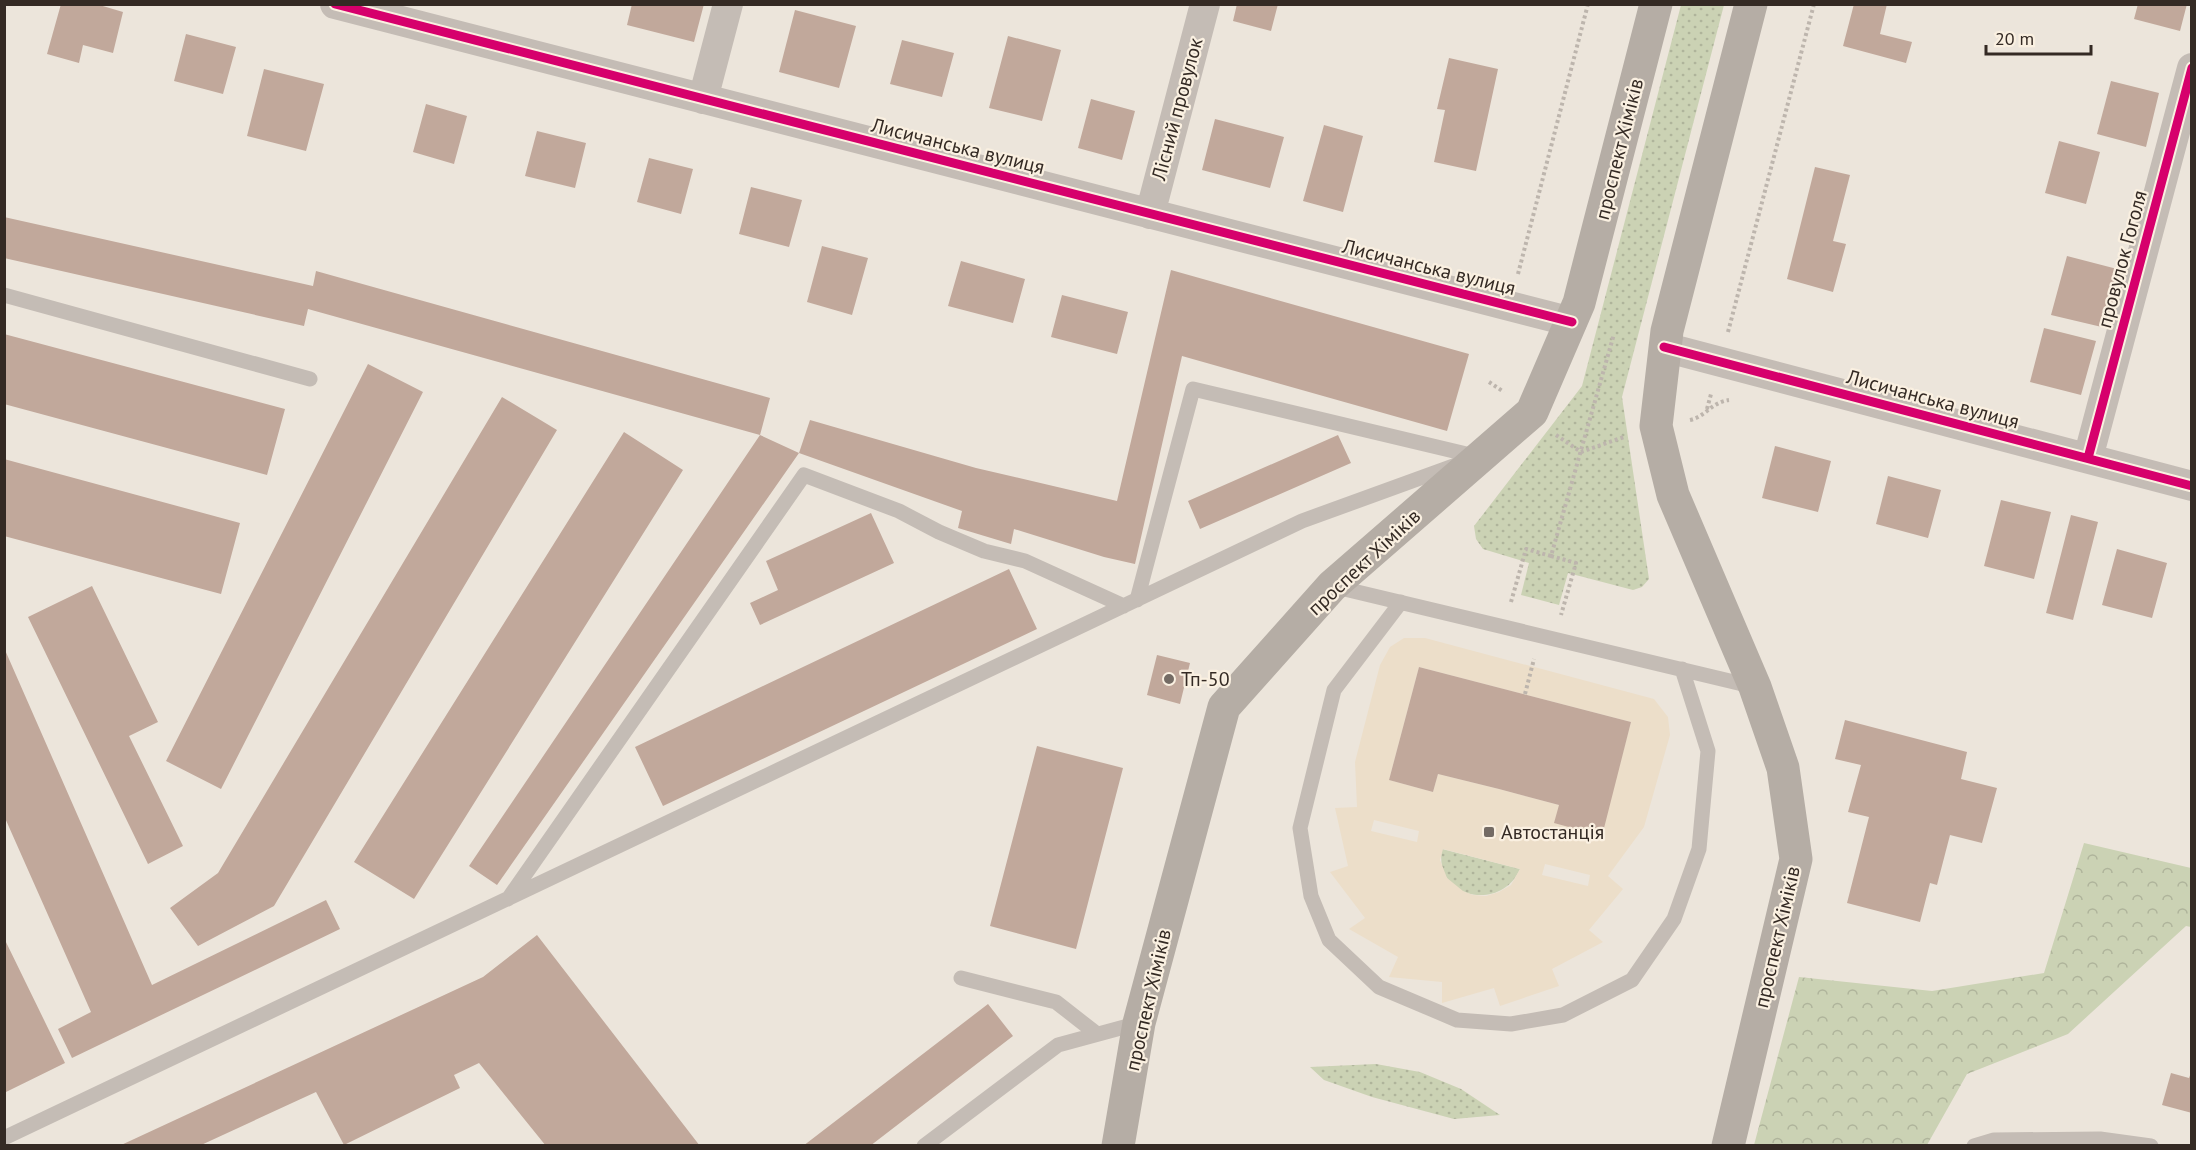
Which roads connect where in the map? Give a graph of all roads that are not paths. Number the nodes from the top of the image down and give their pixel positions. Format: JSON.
{"nodes":[{"id":1,"x":335,"y":4,"type":"edge"},
{"id":2,"x":728,"y":4,"type":"edge"},
{"id":3,"x":1205,"y":4,"type":"edge"},
{"id":4,"x":1656,"y":4,"type":"edge"},
{"id":5,"x":1751,"y":4,"type":"edge"},
{"id":6,"x":2192,"y":68,"type":"edge"},
{"id":7,"x":703,"y":99,"type":"junction"},
{"id":8,"x":1150,"y":214,"type":"junction"},
{"id":9,"x":4,"y":295,"type":"edge"},
{"id":10,"x":1572,"y":322,"type":"junction"},
{"id":11,"x":1664,"y":347,"type":"junction"},
{"id":12,"x":310,"y":379,"type":"dead end"},
{"id":13,"x":1479,"y":456,"type":"junction"},
{"id":14,"x":2088,"y":458,"type":"junction"},
{"id":15,"x":2192,"y":486,"type":"edge"},
{"id":16,"x":1332,"y":586,"type":"junction"},
{"id":17,"x":1401,"y":602,"type":"junction"},
{"id":18,"x":1131,"y":603,"type":"junction"},
{"id":19,"x":1682,"y":669,"type":"junction"},
{"id":20,"x":1755,"y":687,"type":"junction"},
{"id":21,"x":506,"y":901,"type":"junction"},
{"id":22,"x":961,"y":978,"type":"dead end"},
{"id":23,"x":1139,"y":1023,"type":"junction"},
{"id":24,"x":1097,"y":1034,"type":"junction"},
{"id":25,"x":4,"y":1138,"type":"edge"},
{"id":26,"x":924,"y":1146,"type":"edge"},
{"id":27,"x":1118,"y":1146,"type":"edge"},
{"id":28,"x":1728,"y":1146,"type":"edge"},
{"id":29,"x":1974,"y":1146,"type":"edge"},
{"id":30,"x":2151,"y":1146,"type":"edge"}],
"edges":[{"from":1,"to":7,"type":"street","name":"Лисичанська вулиця"},
{"from":2,"to":7,"type":"street"},
{"from":3,"to":8,"type":"street","name":"Лісний провулок"},
{"from":4,"to":10,"type":"main road","name":"проспект Хіміків"},
{"from":5,"to":11,"type":"main road","name":"проспект Хіміків"},
{"from":6,"to":14,"type":"street","name":"провулок Гоголя"},
{"from":7,"to":8,"type":"street","name":"Лисичанська вулиця"},
{"from":8,"to":10,"type":"street","name":"Лисичанська вулиця"},
{"from":9,"to":12,"type":"lane"},
{"from":10,"to":13,"type":"main road","name":"проспект Хіміків"},
{"from":11,"to":14,"type":"street","name":"Лисичанська вулиця"},
{"from":11,"to":20,"type":"main road","name":"проспект Хіміків"},
{"from":13,"to":16,"type":"main road","name":"проспект Хіміків"},
{"from":13,"to":18,"type":"lane"},
{"from":13,"to":18,"type":"lane"},
{"from":14,"to":15,"type":"street","name":"Лисичанська вулиця"},
{"from":16,"to":17,"type":"lane"},
{"from":16,"to":23,"type":"main road","name":"проспект Хіміків"},
{"from":17,"to":19,"type":"lane"},
{"from":17,"to":19,"type":"lane"},
{"from":18,"to":21,"type":"lane"},
{"from":18,"to":21,"type":"lane"},
{"from":19,"to":20,"type":"lane"},
{"from":20,"to":28,"type":"main road","name":"проспект Хіміків"},
{"from":21,"to":25,"type":"lane"},
{"from":22,"to":24,"type":"lane"},
{"from":23,"to":24,"type":"lane"},
{"from":23,"to":27,"type":"main road","name":"проспект Хіміків"},
{"from":24,"to":26,"type":"lane"},
{"from":29,"to":30,"type":"lane"}]}
